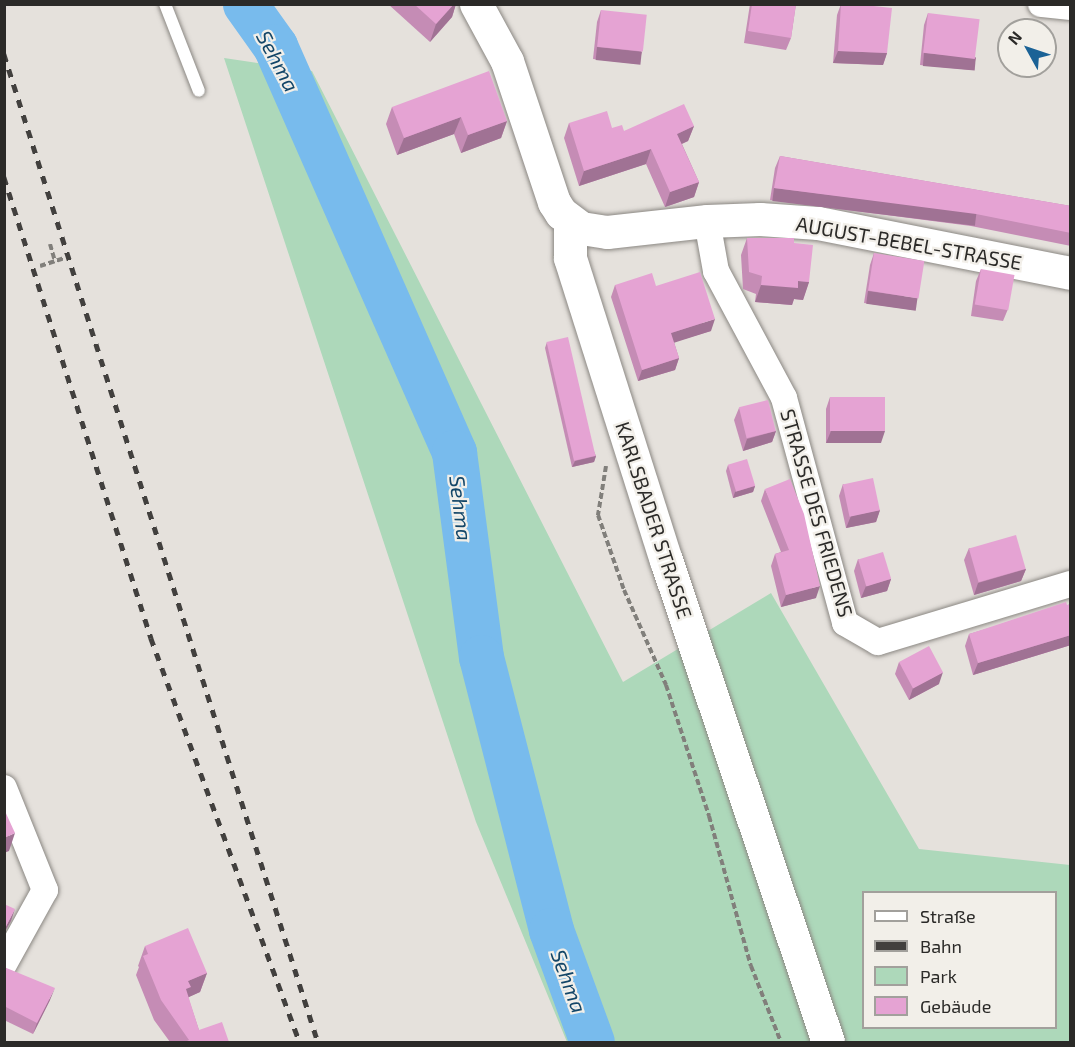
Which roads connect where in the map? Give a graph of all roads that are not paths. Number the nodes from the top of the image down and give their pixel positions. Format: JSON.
{"nodes":[{"id":1,"x":165,"y":4,"type":"edge"},
{"id":2,"x":476,"y":4,"type":"edge"},
{"id":3,"x":1041,"y":4,"type":"edge"},
{"id":4,"x":1071,"y":7,"type":"edge"},
{"id":5,"x":199,"y":91,"type":"dead end"},
{"id":6,"x":707,"y":220,"type":"junction"},
{"id":7,"x":570,"y":221,"type":"junction"},
{"id":8,"x":1071,"y":273,"type":"edge"},
{"id":9,"x":1071,"y":584,"type":"edge"},
{"id":10,"x":4,"y":788,"type":"edge"},
{"id":11,"x":4,"y":964,"type":"edge"},
{"id":12,"x":828,"y":1042,"type":"edge"}],
"edges":[{"from":1,"to":5,"type":"lane"},
{"from":2,"to":7,"type":"main road"},
{"from":3,"to":4,"type":"street"},
{"from":6,"to":7,"type":"main road","name":"AUGUST-BEBEL-STRASSE"},
{"from":6,"to":8,"type":"main road","name":"AUGUST-BEBEL-STRASSE"},
{"from":6,"to":9,"type":"street","name":"STRASSE DES FRIEDENS"},
{"from":7,"to":12,"type":"main road","name":"KARLSBADER STRASSE"},
{"from":10,"to":11,"type":"street"}]}
